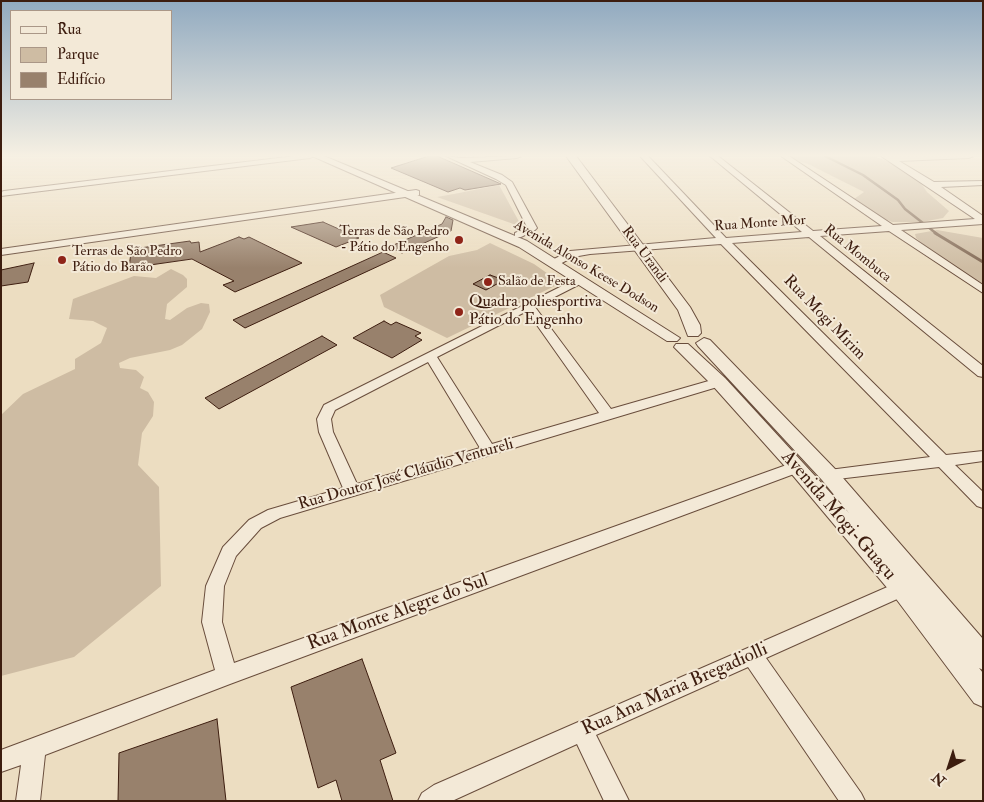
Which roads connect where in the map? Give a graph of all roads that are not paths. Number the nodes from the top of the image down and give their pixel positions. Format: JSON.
{"nodes":[{"id":1,"x":9,"y":193,"type":"edge"},
{"id":2,"x":513,"y":193,"type":"edge"},
{"id":3,"x":598,"y":193,"type":"edge"},
{"id":4,"x":679,"y":193,"type":"edge"},
{"id":5,"x":760,"y":193,"type":"edge"},
{"id":6,"x":843,"y":193,"type":"edge"},
{"id":7,"x":944,"y":193,"type":"edge"},
{"id":8,"x":4,"y":194,"type":"dead end"},
{"id":9,"x":411,"y":194,"type":"junction"},
{"id":10,"x":983,"y":220,"type":"edge"},
{"id":11,"x":897,"y":228,"type":"junction"},
{"id":12,"x":518,"y":234,"type":"junction"},
{"id":13,"x":812,"y":235,"type":"junction"},
{"id":14,"x":726,"y":240,"type":"junction"},
{"id":15,"x":637,"y":247,"type":"junction"},
{"id":16,"x":1,"y":252,"type":"edge"},
{"id":17,"x":558,"y":260,"type":"junction"},
{"id":18,"x":580,"y":280,"type":"junction"},
{"id":19,"x":983,"y":290,"type":"edge"},
{"id":20,"x":528,"y":306,"type":"junction"},
{"id":21,"x":686,"y":339,"type":"junction"},
{"id":22,"x":430,"y":355,"type":"junction"},
{"id":23,"x":983,"y":373,"type":"edge"},
{"id":24,"x":719,"y":382,"type":"junction"},
{"id":25,"x":607,"y":414,"type":"junction"},
{"id":26,"x":489,"y":451,"type":"junction"},
{"id":27,"x":983,"y":456,"type":"edge"},
{"id":28,"x":942,"y":460,"type":"junction"},
{"id":29,"x":797,"y":467,"type":"junction"},
{"id":30,"x":829,"y":475,"type":"junction"},
{"id":31,"x":352,"y":490,"type":"junction"},
{"id":32,"x":983,"y":502,"type":"edge"},
{"id":33,"x":911,"y":585,"type":"junction"},
{"id":34,"x":752,"y":655,"type":"junction"},
{"id":35,"x":983,"y":658,"type":"edge"},
{"id":36,"x":227,"y":675,"type":"junction"},
{"id":37,"x":983,"y":694,"type":"edge"},
{"id":38,"x":583,"y":732,"type":"junction"},
{"id":39,"x":34,"y":750,"type":"junction"},
{"id":40,"x":1,"y":761,"type":"edge"},
{"id":41,"x":28,"y":801,"type":"edge"},
{"id":42,"x":430,"y":801,"type":"edge"},
{"id":43,"x":616,"y":801,"type":"edge"},
{"id":44,"x":853,"y":801,"type":"edge"}],
"edges":[{"from":1,"to":8,"type":"street"},
{"from":2,"to":12,"type":"street"},
{"from":3,"to":15,"type":"street","name":"Rua Urandi"},
{"from":4,"to":14,"type":"street","name":"Rua Mogi Mirim"},
{"from":5,"to":13,"type":"street","name":"Rua Mombuca"},
{"from":6,"to":11,"type":"street"},
{"from":7,"to":10,"type":"street"},
{"from":9,"to":12,"type":"street","name":"Avenida Alonso Keese Dodson"},
{"from":9,"to":16,"type":"street"},
{"from":9,"to":17,"type":"street","name":"Avenida Alonso Keese Dodson"},
{"from":10,"to":11,"type":"street","name":"Rua Monte Mor"},
{"from":11,"to":13,"type":"street","name":"Rua Monte Mor"},
{"from":11,"to":19,"type":"street"},
{"from":12,"to":17,"type":"street","name":"Avenida Alonso Keese Dodson"},
{"from":13,"to":14,"type":"street","name":"Rua Monte Mor"},
{"from":13,"to":23,"type":"street","name":"Rua Mombuca"},
{"from":14,"to":15,"type":"street","name":"Rua Monte Mor"},
{"from":14,"to":28,"type":"street","name":"Rua Mogi Mirim"},
{"from":15,"to":17,"type":"street","name":"Rua Monte Mor"},
{"from":15,"to":21,"type":"street","name":"Rua Urandi"},
{"from":17,"to":18,"type":"street","name":"Avenida Alonso Keese Dodson"},
{"from":17,"to":21,"type":"street","name":"Avenida Alonso Keese Dodson"},
{"from":18,"to":20,"type":"street"},
{"from":18,"to":21,"type":"street","name":"Avenida Alonso Keese Dodson"},
{"from":20,"to":22,"type":"street"},
{"from":20,"to":25,"type":"street"},
{"from":21,"to":24,"type":"street","name":"Avenida Mogi-Guaçu"},
{"from":21,"to":30,"type":"street","name":"Avenida Mogi-Guaçu"},
{"from":22,"to":26,"type":"street"},
{"from":22,"to":31,"type":"street"},
{"from":24,"to":25,"type":"street","name":"Rua Doutor José Cláudio Ventureli"},
{"from":24,"to":29,"type":"street","name":"Avenida Mogi-Guaçu"},
{"from":25,"to":26,"type":"street","name":"Rua Doutor José Cláudio Ventureli"},
{"from":26,"to":31,"type":"street","name":"Rua Doutor José Cláudio Ventureli"},
{"from":27,"to":28,"type":"street"},
{"from":28,"to":30,"type":"street"},
{"from":28,"to":32,"type":"street","name":"Rua Mogi Mirim"},
{"from":29,"to":33,"type":"street","name":"Avenida Mogi-Guaçu"},
{"from":29,"to":36,"type":"street","name":"Rua Monte Alegre do Sul"},
{"from":30,"to":33,"type":"street","name":"Avenida Mogi-Guaçu"},
{"from":31,"to":36,"type":"street","name":"Rua Doutor José Cláudio Ventureli"},
{"from":33,"to":34,"type":"street","name":"Rua Ana Maria Bregadiolli"},
{"from":33,"to":35,"type":"street","name":"Avenida Mogi-Guaçu"},
{"from":33,"to":37,"type":"street","name":"Avenida Mogi-Guaçu"},
{"from":34,"to":38,"type":"street","name":"Rua Ana Maria Bregadiolli"},
{"from":34,"to":44,"type":"street"},
{"from":36,"to":39,"type":"street","name":"Rua Monte Alegre do Sul"},
{"from":38,"to":42,"type":"street","name":"Rua Ana Maria Bregadiolli"},
{"from":38,"to":43,"type":"street"},
{"from":39,"to":40,"type":"street","name":"Rua Monte Alegre do Sul"},
{"from":39,"to":41,"type":"street"}]}
